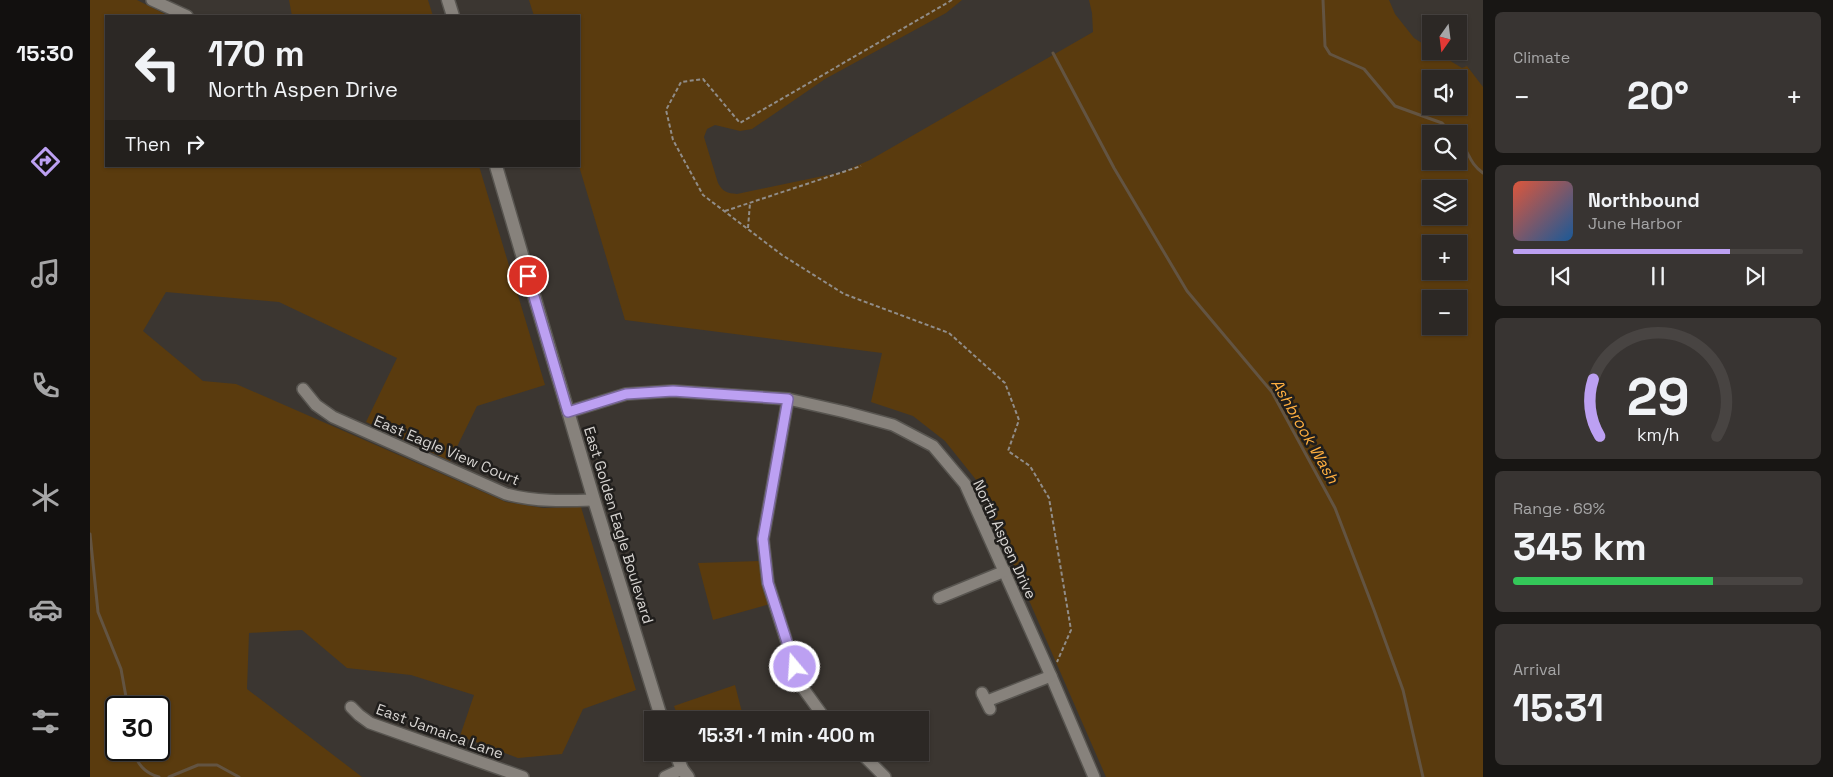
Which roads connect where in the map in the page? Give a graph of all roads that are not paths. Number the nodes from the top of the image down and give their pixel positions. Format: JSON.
{"nodes":[{"id":1,"x":152,"y":0,"type":"edge"},
{"id":2,"x":448,"y":0,"type":"edge"},
{"id":3,"x":185,"y":15,"type":"edge"},
{"id":4,"x":453,"y":15,"type":"edge"},
{"id":5,"x":496,"y":167,"type":"edge"},
{"id":6,"x":302,"y":389,"type":"dead end"},
{"id":7,"x":788,"y":399,"type":"junction"},
{"id":8,"x":568,"y":412,"type":"junction"},
{"id":9,"x":594,"y":500,"type":"junction"},
{"id":10,"x":1005,"y":571,"type":"junction"},
{"id":11,"x":939,"y":597,"type":"dead end"},
{"id":12,"x":1051,"y":676,"type":"junction"},
{"id":13,"x":986,"y":701,"type":"dead end"},
{"id":14,"x":352,"y":707,"type":"dead end"},
{"id":15,"x":659,"y":711,"type":"edge"},
{"id":16,"x":820,"y":711,"type":"edge"},
{"id":17,"x":679,"y":761,"type":"edge"},
{"id":18,"x":869,"y":761,"type":"edge"},
{"id":19,"x":685,"y":773,"type":"edge"},
{"id":20,"x":524,"y":777,"type":"edge"},
{"id":21,"x":665,"y":777,"type":"edge"},
{"id":22,"x":885,"y":777,"type":"edge"},
{"id":23,"x":1094,"y":777,"type":"edge"}],
"edges":[{"from":1,"to":3,"type":"street"},
{"from":2,"to":4,"type":"street"},
{"from":5,"to":8,"type":"street","name":"East Golden Eagle Boulevard"},
{"from":6,"to":9,"type":"street","name":"East Eagle View Court"},
{"from":7,"to":8,"type":"street","name":"North Aspen Drive"},
{"from":7,"to":10,"type":"street","name":"North Aspen Drive"},
{"from":7,"to":16,"type":"street"},
{"from":8,"to":9,"type":"street","name":"East Golden Eagle Boulevard"},
{"from":9,"to":15,"type":"street","name":"East Golden Eagle Boulevard"},
{"from":10,"to":11,"type":"street"},
{"from":10,"to":12,"type":"street","name":"North Aspen Drive"},
{"from":12,"to":13,"type":"street"},
{"from":12,"to":23,"type":"street","name":"North Aspen Drive"},
{"from":14,"to":20,"type":"street","name":"East Jamaica Lane"},
{"from":17,"to":19,"type":"street"},
{"from":18,"to":22,"type":"street"},
{"from":19,"to":21,"type":"street"}]}
